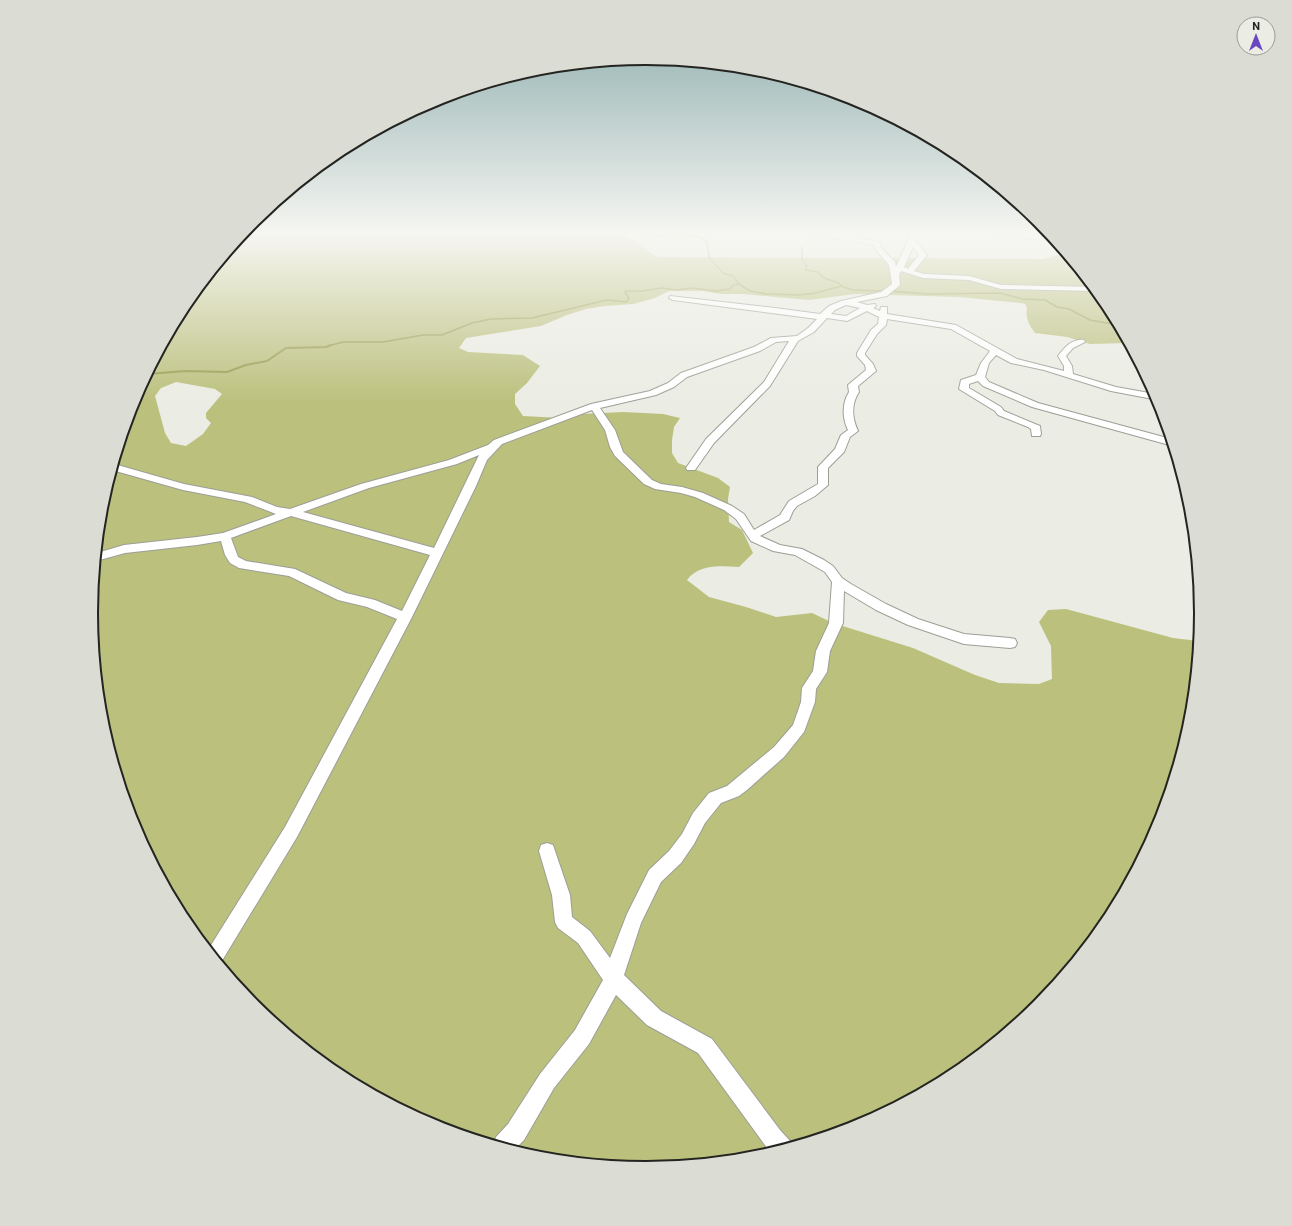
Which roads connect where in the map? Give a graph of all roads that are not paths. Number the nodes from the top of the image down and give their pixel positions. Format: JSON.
{"nodes":[{"id":1,"x":890,"y":289,"type":"edge"},
{"id":2,"x":1074,"y":289,"type":"edge"},
{"id":3,"x":1088,"y":289,"type":"edge"},
{"id":4,"x":884,"y":294,"type":"junction"},
{"id":5,"x":673,"y":298,"type":"dead end"},
{"id":6,"x":844,"y":303,"type":"junction"},
{"id":7,"x":882,"y":304,"type":"junction"},
{"id":8,"x":867,"y":308,"type":"junction"},
{"id":9,"x":823,"y":316,"type":"junction"},
{"id":10,"x":884,"y":316,"type":"junction"},
{"id":11,"x":795,"y":339,"type":"junction"},
{"id":12,"x":1081,"y":342,"type":"dead end"},
{"id":13,"x":995,"y":350,"type":"junction"},
{"id":14,"x":1068,"y":374,"type":"junction"},
{"id":15,"x":980,"y":377,"type":"junction"},
{"id":16,"x":1148,"y":395,"type":"edge"},
{"id":17,"x":594,"y":406,"type":"junction"},
{"id":18,"x":1036,"y":434,"type":"dead end"},
{"id":19,"x":1166,"y":441,"type":"edge"},
{"id":20,"x":492,"y":447,"type":"junction"},
{"id":21,"x":118,"y":468,"type":"edge"},
{"id":22,"x":691,"y":468,"type":"dead end"},
{"id":23,"x":293,"y":513,"type":"junction"},
{"id":24,"x":752,"y":535,"type":"junction"},
{"id":25,"x":225,"y":536,"type":"junction"},
{"id":26,"x":437,"y":553,"type":"junction"},
{"id":27,"x":101,"y":555,"type":"edge"},
{"id":28,"x":838,"y":581,"type":"junction"},
{"id":29,"x":405,"y":617,"type":"junction"},
{"id":30,"x":1010,"y":643,"type":"dead end"},
{"id":31,"x":547,"y":851,"type":"dead end"},
{"id":32,"x":216,"y":953,"type":"edge"},
{"id":33,"x":613,"y":978,"type":"junction"},
{"id":34,"x":506,"y":1143,"type":"edge"},
{"id":35,"x":778,"y":1144,"type":"edge"}],
"edges":[{"from":1,"to":4,"type":"street"},
{"from":2,"to":3,"type":"street"},
{"from":4,"to":6,"type":"street"},
{"from":4,"to":7,"type":"street"},
{"from":5,"to":9,"type":"street"},
{"from":6,"to":8,"type":"street"},
{"from":6,"to":9,"type":"street"},
{"from":7,"to":8,"type":"street"},
{"from":7,"to":10,"type":"street"},
{"from":8,"to":9,"type":"street"},
{"from":8,"to":10,"type":"street"},
{"from":9,"to":11,"type":"street"},
{"from":10,"to":13,"type":"street"},
{"from":10,"to":24,"type":"street"},
{"from":11,"to":17,"type":"street"},
{"from":11,"to":22,"type":"street"},
{"from":12,"to":14,"type":"street"},
{"from":13,"to":14,"type":"street"},
{"from":13,"to":15,"type":"street"},
{"from":14,"to":16,"type":"street"},
{"from":15,"to":18,"type":"street"},
{"from":15,"to":19,"type":"street"},
{"from":17,"to":20,"type":"street"},
{"from":17,"to":24,"type":"street"},
{"from":20,"to":23,"type":"street"},
{"from":20,"to":26,"type":"street"},
{"from":21,"to":23,"type":"street"},
{"from":23,"to":25,"type":"street"},
{"from":23,"to":26,"type":"street"},
{"from":24,"to":28,"type":"street"},
{"from":25,"to":27,"type":"street"},
{"from":25,"to":29,"type":"street"},
{"from":26,"to":29,"type":"street"},
{"from":28,"to":30,"type":"street"},
{"from":28,"to":33,"type":"street"},
{"from":29,"to":32,"type":"street"},
{"from":31,"to":33,"type":"street"},
{"from":33,"to":34,"type":"street"},
{"from":33,"to":35,"type":"street"}]}
